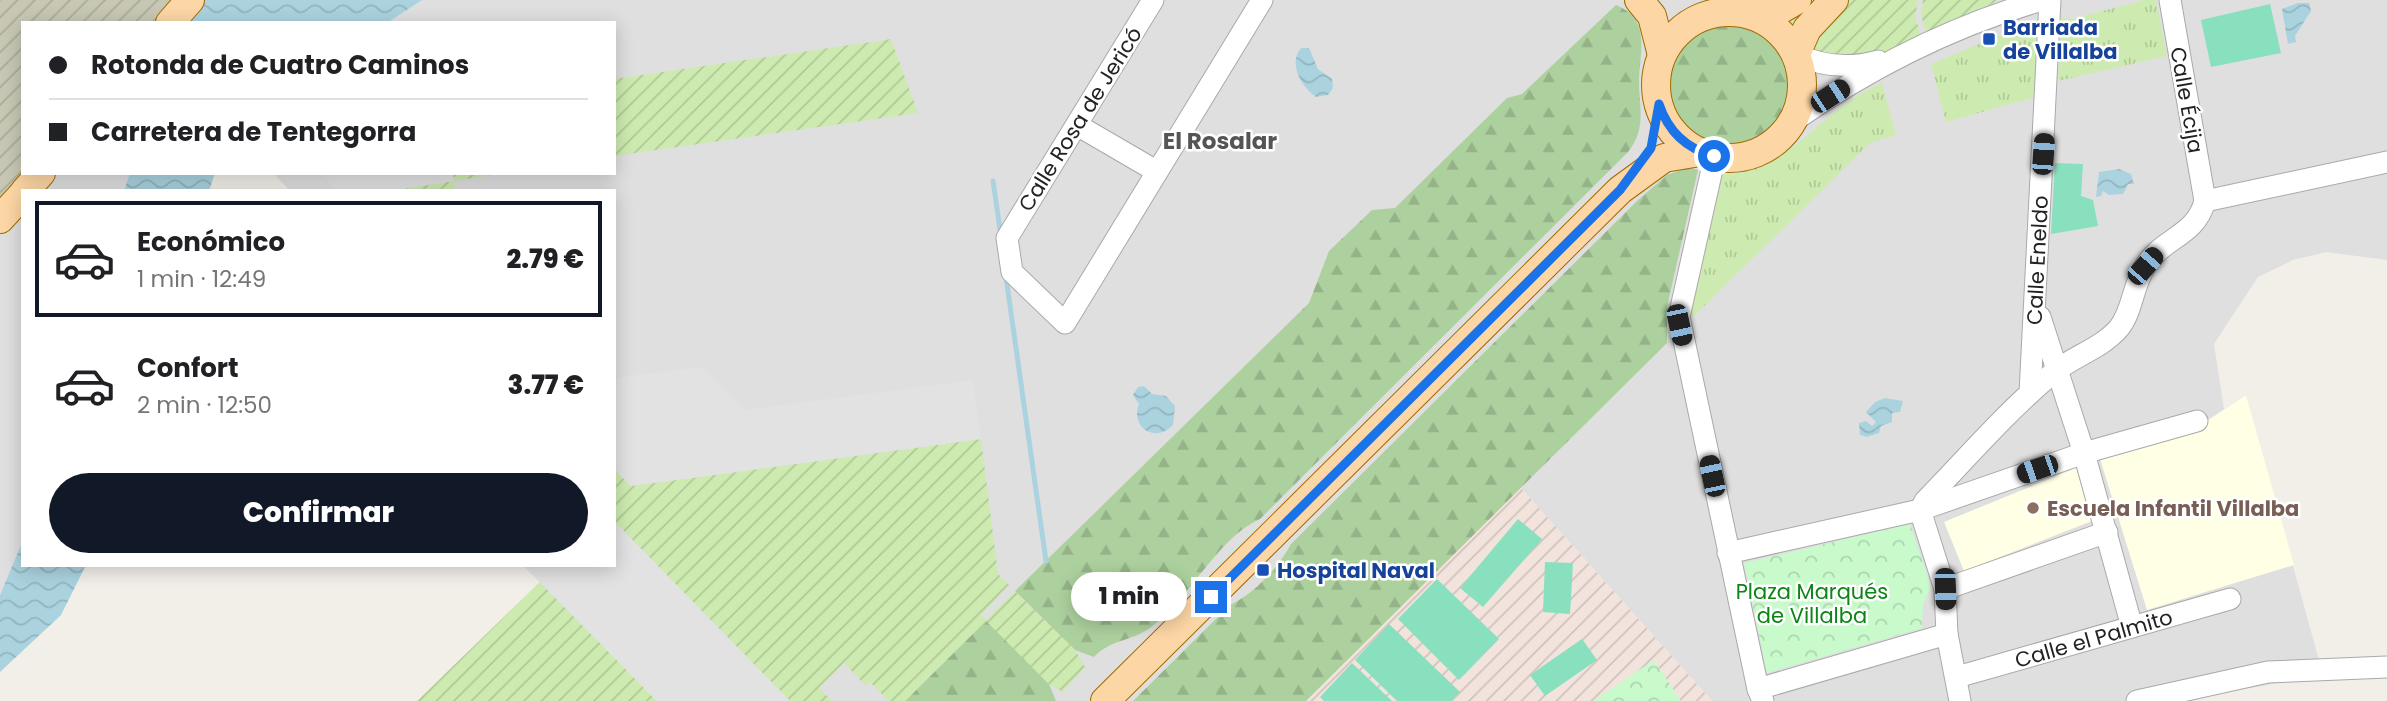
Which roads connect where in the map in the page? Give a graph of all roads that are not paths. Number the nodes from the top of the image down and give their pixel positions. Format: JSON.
{"nodes":[{"id":1,"x":190,"y":0,"type":"edge"},
{"id":2,"x":1153,"y":0,"type":"edge"},
{"id":3,"x":1262,"y":0,"type":"edge"},
{"id":4,"x":1639,"y":0,"type":"edge"},
{"id":5,"x":1696,"y":0,"type":"edge"},
{"id":6,"x":1797,"y":0,"type":"edge"},
{"id":7,"x":1834,"y":0,"type":"edge"},
{"id":8,"x":2042,"y":0,"type":"edge"},
{"id":9,"x":2050,"y":0,"type":"edge"},
{"id":10,"x":2170,"y":0,"type":"edge"},
{"id":11,"x":1745,"y":13,"type":"junction"},
{"id":12,"x":172,"y":21,"type":"edge"},
{"id":13,"x":1796,"y":54,"type":"junction"},
{"id":14,"x":1662,"y":55,"type":"junction"},
{"id":15,"x":1900,"y":55,"type":"junction"},
{"id":16,"x":1659,"y":104,"type":"junction"},
{"id":17,"x":1792,"y":122,"type":"junction"},
{"id":18,"x":1077,"y":125,"type":"junction"},
{"id":19,"x":1707,"y":154,"type":"junction"},
{"id":20,"x":2387,"y":162,"type":"edge"},
{"id":21,"x":1156,"y":171,"type":"junction"},
{"id":22,"x":39,"y":175,"type":"edge"},
{"id":23,"x":27,"y":189,"type":"edge"},
{"id":24,"x":1620,"y":190,"type":"junction"},
{"id":25,"x":21,"y":195,"type":"edge"},
{"id":26,"x":2205,"y":201,"type":"junction"},
{"id":27,"x":0,"y":219,"type":"edge"},
{"id":28,"x":2035,"y":300,"type":"junction"},
{"id":29,"x":2055,"y":370,"type":"junction"},
{"id":30,"x":2030,"y":393,"type":"junction"},
{"id":31,"x":2197,"y":421,"type":"dead end"},
{"id":32,"x":2084,"y":453,"type":"junction"},
{"id":33,"x":1920,"y":510,"type":"junction"},
{"id":34,"x":2107,"y":532,"type":"junction"},
{"id":35,"x":1728,"y":553,"type":"junction"},
{"id":36,"x":1945,"y":589,"type":"junction"},
{"id":37,"x":2230,"y":599,"type":"dead end"},
{"id":38,"x":2132,"y":627,"type":"junction"},
{"id":39,"x":1947,"y":634,"type":"junction"},
{"id":40,"x":2387,"y":667,"type":"edge"},
{"id":41,"x":1956,"y":677,"type":"junction"},
{"id":42,"x":1760,"y":695,"type":"edge"},
{"id":43,"x":1105,"y":701,"type":"edge"},
{"id":44,"x":1960,"y":701,"type":"edge"},
{"id":45,"x":2137,"y":701,"type":"edge"}],
"edges":[{"from":1,"to":12,"type":"main road"},
{"from":2,"to":18,"type":"street","name":"Calle Rosa de Jericó"},
{"from":3,"to":21,"type":"street"},
{"from":4,"to":14,"type":"main road"},
{"from":5,"to":11,"type":"main road"},
{"from":6,"to":11,"type":"main road"},
{"from":7,"to":13,"type":"main road"},
{"from":8,"to":15,"type":"street"},
{"from":9,"to":28,"type":"street","name":"Calle Eneldo"},
{"from":10,"to":26,"type":"street","name":"Calle Écija"},
{"from":11,"to":13,"type":"main road"},
{"from":11,"to":14,"type":"main road"},
{"from":13,"to":15,"type":"street"},
{"from":13,"to":17,"type":"main road"},
{"from":14,"to":16,"type":"main road"},
{"from":15,"to":17,"type":"street"},
{"from":16,"to":19,"type":"main road"},
{"from":16,"to":24,"type":"main road"},
{"from":17,"to":19,"type":"main road"},
{"from":18,"to":21,"type":"street"},
{"from":18,"to":21,"type":"street","name":"Calle Rosa de Jericó"},
{"from":19,"to":24,"type":"main road"},
{"from":19,"to":35,"type":"street"},
{"from":20,"to":26,"type":"street"},
{"from":22,"to":23,"type":"main road"},
{"from":24,"to":43,"type":"main road"},
{"from":25,"to":27,"type":"main road"},
{"from":26,"to":29,"type":"street"},
{"from":28,"to":29,"type":"street"},
{"from":28,"to":30,"type":"street","name":"Calle Eneldo"},
{"from":29,"to":30,"type":"street"},
{"from":29,"to":32,"type":"street"},
{"from":30,"to":33,"type":"street"},
{"from":31,"to":32,"type":"street"},
{"from":32,"to":33,"type":"street"},
{"from":32,"to":34,"type":"street"},
{"from":33,"to":35,"type":"street"},
{"from":33,"to":36,"type":"street"},
{"from":34,"to":36,"type":"street"},
{"from":34,"to":38,"type":"street"},
{"from":35,"to":42,"type":"street"},
{"from":36,"to":39,"type":"street"},
{"from":37,"to":38,"type":"street","name":"Calle el Palmito"},
{"from":38,"to":41,"type":"street","name":"Calle el Palmito"},
{"from":39,"to":41,"type":"street"},
{"from":39,"to":42,"type":"street"},
{"from":40,"to":45,"type":"street"},
{"from":41,"to":44,"type":"street"}]}
